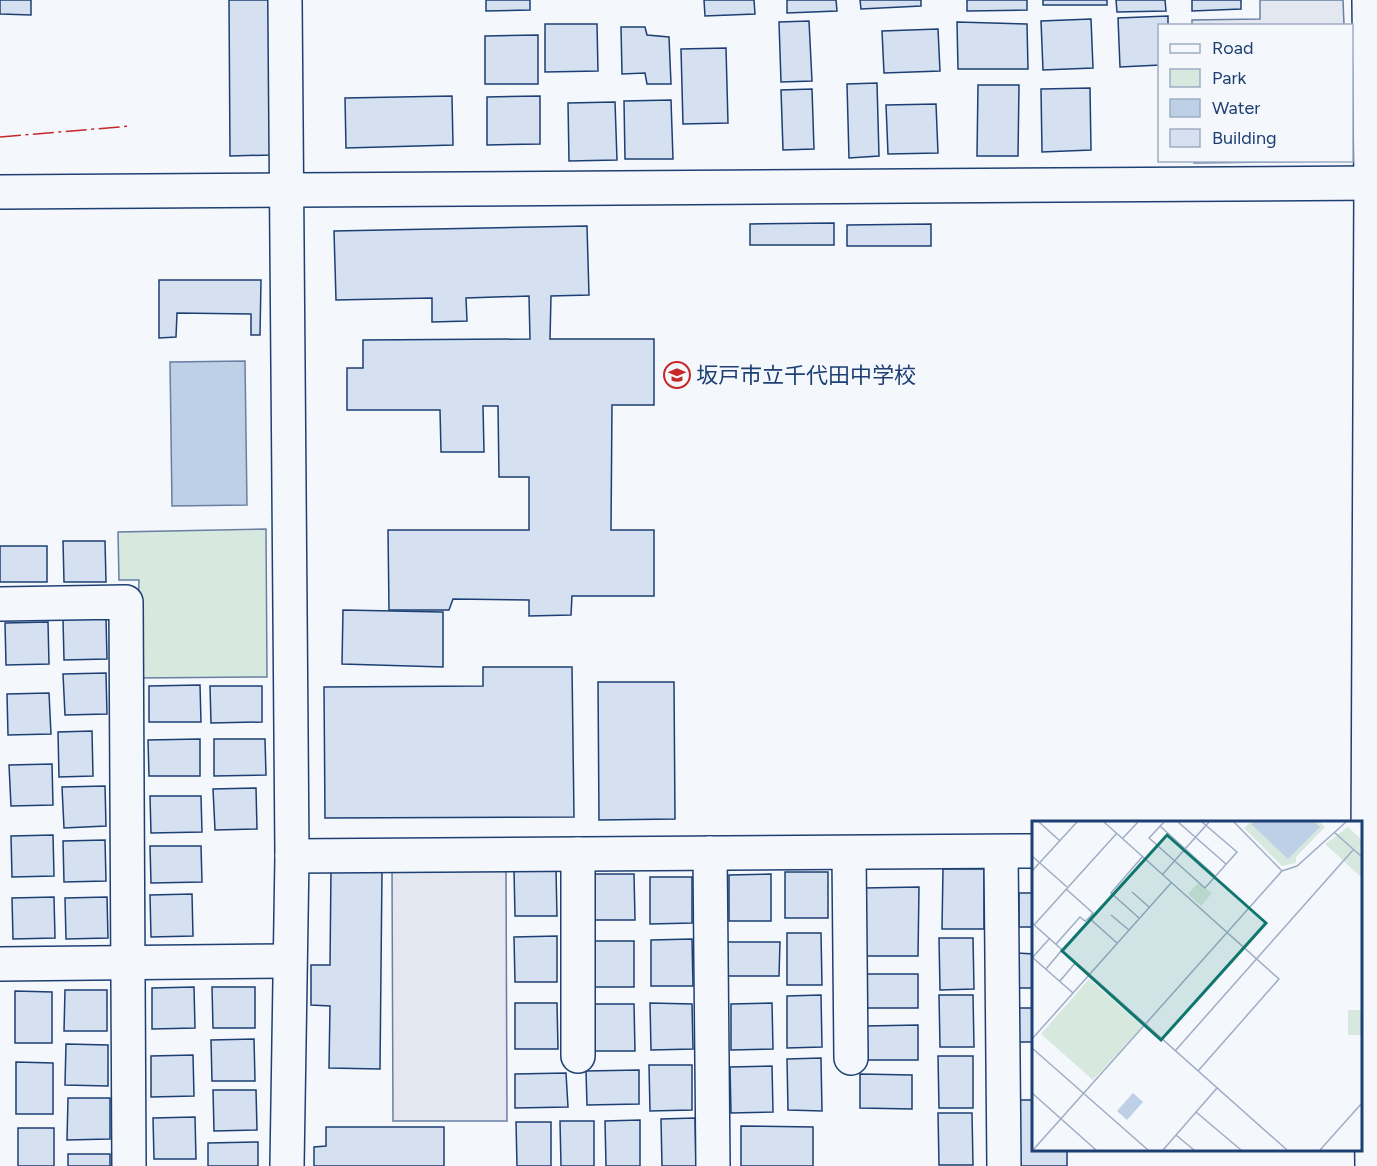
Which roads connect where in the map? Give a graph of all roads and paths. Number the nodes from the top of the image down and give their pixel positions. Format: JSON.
{"nodes":[{"id":1,"x":285,"y":0,"type":"edge"},
{"id":2,"x":1369,"y":0,"type":"edge"},
{"id":3,"x":1374,"y":183,"type":"edge"},
{"id":4,"x":286,"y":190,"type":"junction"},
{"id":5,"x":0,"y":192,"type":"edge"},
{"id":6,"x":0,"y":604,"type":"edge"},
{"id":7,"x":1368,"y":847,"type":"edge"},
{"id":8,"x":1032,"y":851,"type":"edge"},
{"id":9,"x":1001,"y":852,"type":"junction"},
{"id":10,"x":849,"y":853,"type":"junction"},
{"id":11,"x":578,"y":854,"type":"junction"},
{"id":12,"x":710,"y":854,"type":"junction"},
{"id":13,"x":292,"y":856,"type":"junction"},
{"id":14,"x":289,"y":961,"type":"junction"},
{"id":15,"x":128,"y":963,"type":"junction"},
{"id":16,"x":0,"y":964,"type":"edge"},
{"id":17,"x":1373,"y":1011,"type":"edge"},
{"id":18,"x":578,"y":1056,"type":"dead end"},
{"id":19,"x":851,"y":1058,"type":"dead end"},
{"id":20,"x":129,"y":1166,"type":"edge"},
{"id":21,"x":287,"y":1166,"type":"edge"},
{"id":22,"x":713,"y":1166,"type":"edge"},
{"id":23,"x":1004,"y":1166,"type":"edge"},
{"id":24,"x":1372,"y":1166,"type":"edge"}],
"edges":[{"from":1,"to":4,"type":"street"},
{"from":2,"to":3,"type":"street"},
{"from":3,"to":4,"type":"street"},
{"from":3,"to":7,"type":"street"},
{"from":4,"to":5,"type":"street"},
{"from":4,"to":13,"type":"street"},
{"from":6,"to":15,"type":"street"},
{"from":7,"to":17,"type":"street"},
{"from":8,"to":9,"type":"street"},
{"from":9,"to":10,"type":"street"},
{"from":9,"to":23,"type":"street"},
{"from":10,"to":12,"type":"street"},
{"from":10,"to":19,"type":"street"},
{"from":11,"to":12,"type":"street"},
{"from":11,"to":13,"type":"street"},
{"from":11,"to":18,"type":"street"},
{"from":12,"to":22,"type":"street"},
{"from":13,"to":14,"type":"street"},
{"from":14,"to":15,"type":"street"},
{"from":14,"to":21,"type":"street"},
{"from":15,"to":16,"type":"street"},
{"from":15,"to":20,"type":"street"},
{"from":17,"to":24,"type":"street"}]}
